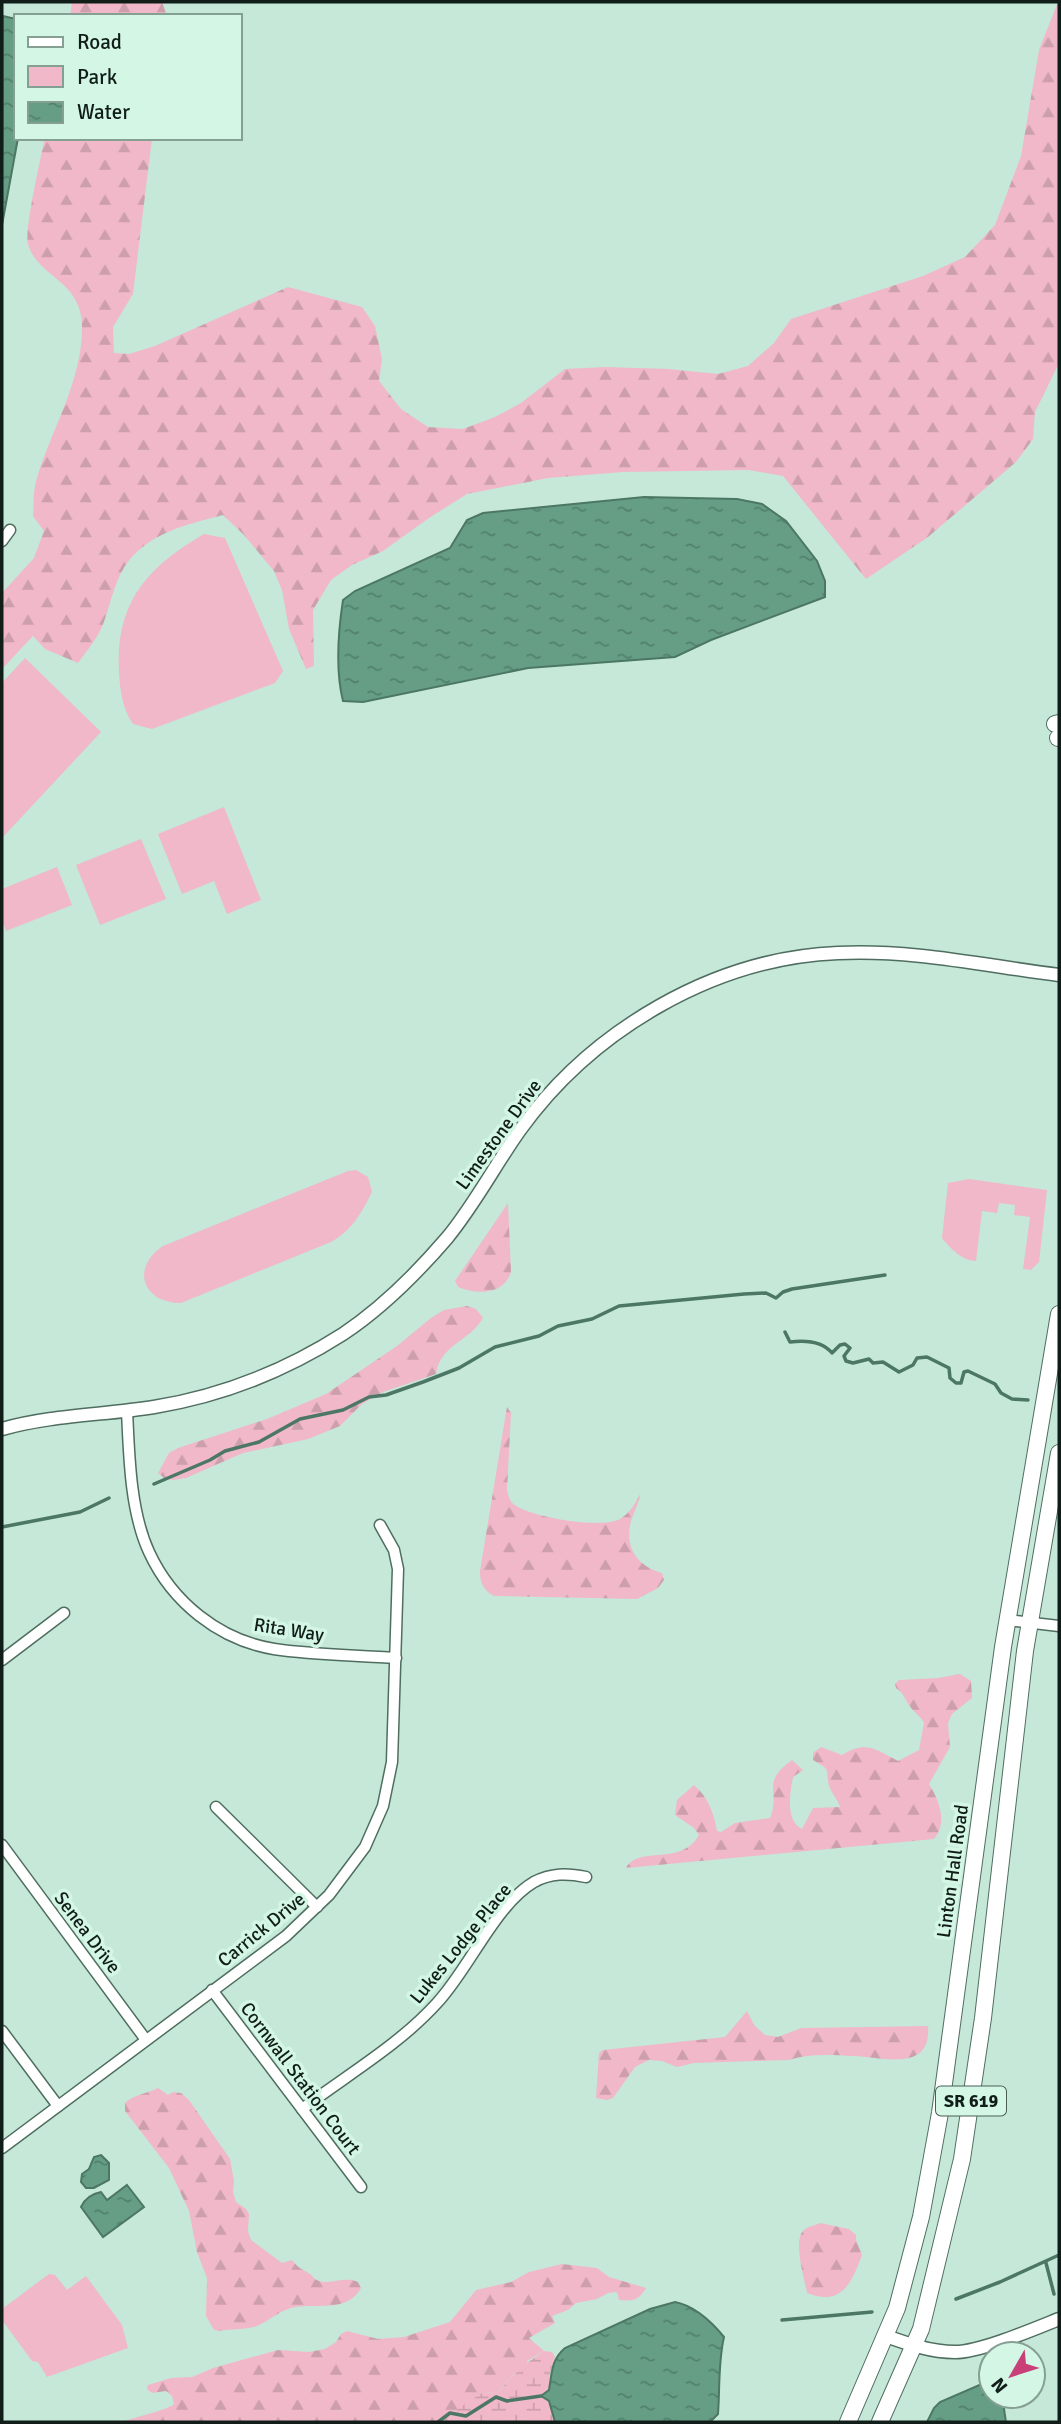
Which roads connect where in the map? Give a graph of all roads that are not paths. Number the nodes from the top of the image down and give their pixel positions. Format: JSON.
{"nodes":[{"id":1,"x":10,"y":530,"type":"dead end"},
{"id":2,"x":2,"y":541,"type":"edge"},
{"id":3,"x":1059,"y":975,"type":"edge"},
{"id":4,"x":1059,"y":1314,"type":"edge"},
{"id":5,"x":127,"y":1410,"type":"junction"},
{"id":6,"x":2,"y":1429,"type":"edge"},
{"id":7,"x":1059,"y":1453,"type":"edge"},
{"id":8,"x":380,"y":1525,"type":"dead end"},
{"id":9,"x":64,"y":1613,"type":"dead end"},
{"id":10,"x":1007,"y":1620,"type":"junction"},
{"id":11,"x":1029,"y":1624,"type":"junction"},
{"id":12,"x":1059,"y":1626,"type":"edge"},
{"id":13,"x":396,"y":1658,"type":"junction"},
{"id":14,"x":2,"y":1660,"type":"edge"},
{"id":15,"x":216,"y":1807,"type":"dead end"},
{"id":16,"x":2,"y":1845,"type":"edge"},
{"id":17,"x":586,"y":1877,"type":"dead end"},
{"id":18,"x":317,"y":1907,"type":"junction"},
{"id":19,"x":212,"y":1990,"type":"junction"},
{"id":20,"x":2,"y":2031,"type":"edge"},
{"id":21,"x":146,"y":2040,"type":"junction"},
{"id":22,"x":58,"y":2106,"type":"junction"},
{"id":23,"x":302,"y":2109,"type":"junction"},
{"id":24,"x":2,"y":2148,"type":"edge"},
{"id":25,"x":361,"y":2187,"type":"dead end"},
{"id":26,"x":1059,"y":2319,"type":"edge"},
{"id":27,"x":886,"y":2336,"type":"junction"},
{"id":28,"x":914,"y":2346,"type":"junction"},
{"id":29,"x":848,"y":2422,"type":"edge"},
{"id":30,"x":880,"y":2422,"type":"edge"}],
"edges":[{"from":1,"to":2,"type":"street"},
{"from":3,"to":5,"type":"street","name":"Limestone Drive"},
{"from":4,"to":10,"type":"main road","name":"Linton Hall Road","number":"SR 619"},
{"from":5,"to":6,"type":"street","name":"Limestone Drive"},
{"from":5,"to":13,"type":"street","name":"Rita Way"},
{"from":7,"to":11,"type":"main road","number":"SR 619"},
{"from":8,"to":13,"type":"street","name":"Carrick Drive"},
{"from":9,"to":14,"type":"street"},
{"from":10,"to":11,"type":"street"},
{"from":10,"to":27,"type":"main road","name":"Linton Hall Road","number":"SR 619"},
{"from":11,"to":12,"type":"street"},
{"from":11,"to":28,"type":"main road","number":"SR 619"},
{"from":13,"to":18,"type":"street","name":"Carrick Drive"},
{"from":15,"to":18,"type":"street"},
{"from":16,"to":21,"type":"street","name":"Senea Drive"},
{"from":17,"to":23,"type":"street","name":"Lukes Lodge Place"},
{"from":18,"to":19,"type":"street","name":"Carrick Drive"},
{"from":19,"to":21,"type":"street","name":"Carrick Drive"},
{"from":19,"to":23,"type":"street","name":"Cornwall Station Court"},
{"from":20,"to":22,"type":"street"},
{"from":21,"to":22,"type":"street","name":"Carrick Drive"},
{"from":22,"to":24,"type":"street","name":"Carrick Drive"},
{"from":23,"to":25,"type":"street","name":"Cornwall Station Court"},
{"from":26,"to":28,"type":"street"},
{"from":27,"to":28,"type":"street"},
{"from":27,"to":29,"type":"main road","name":"Linton Hall Road","number":"SR 619"},
{"from":28,"to":30,"type":"main road","number":"SR 619"}]}
